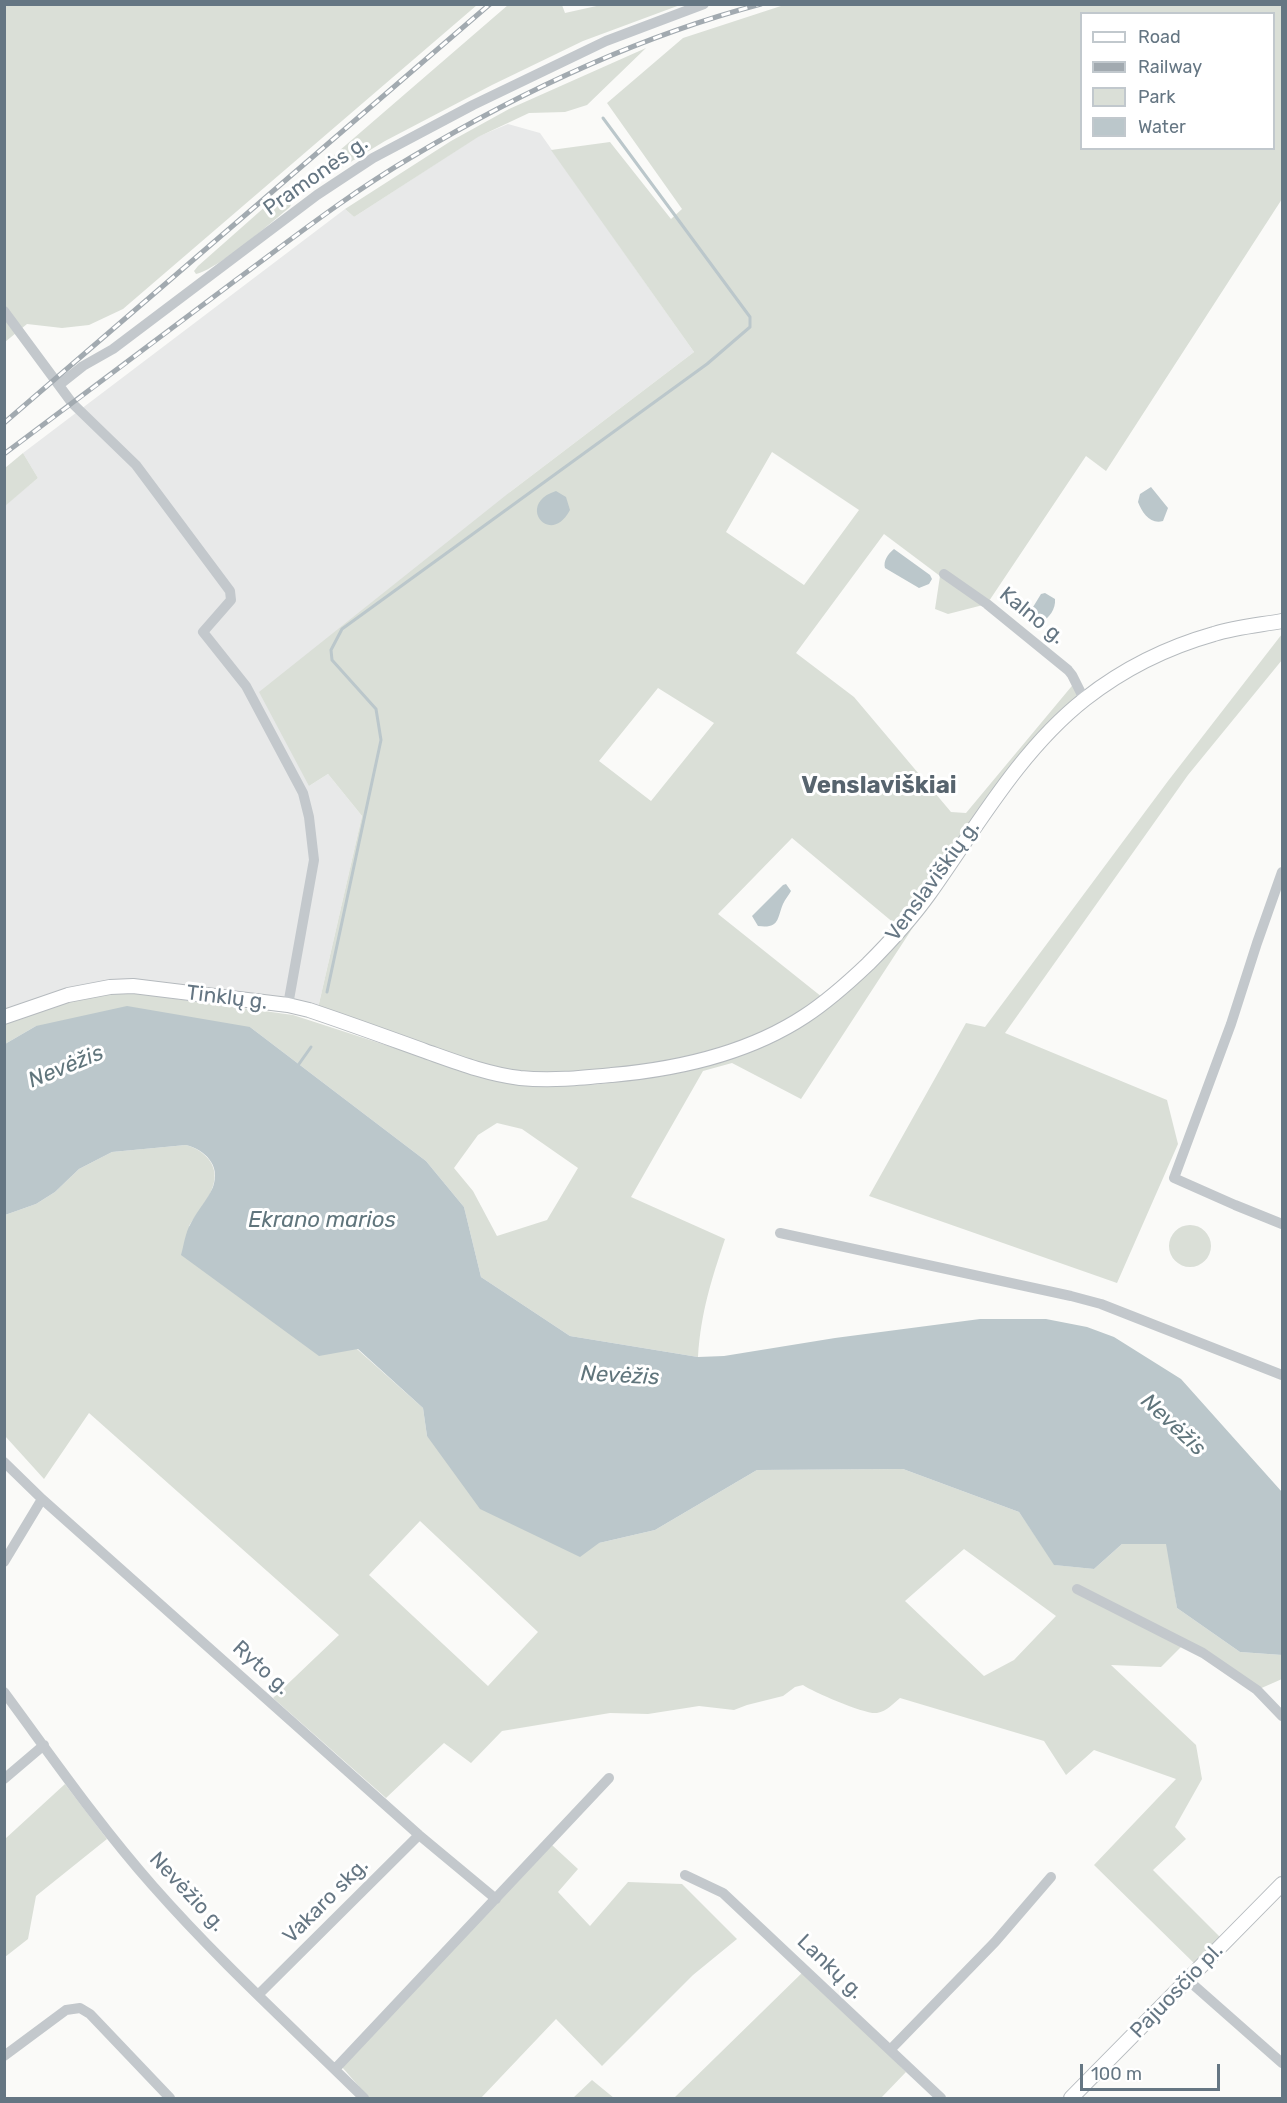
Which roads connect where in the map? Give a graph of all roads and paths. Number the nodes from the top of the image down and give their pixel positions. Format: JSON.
{"nodes":[{"id":1,"x":704,"y":4,"type":"edge"},
{"id":2,"x":4,"y":310,"type":"edge"},
{"id":3,"x":60,"y":385,"type":"junction"},
{"id":4,"x":944,"y":574,"type":"dead end"},
{"id":5,"x":1282,"y":621,"type":"edge"},
{"id":6,"x":1084,"y":699,"type":"junction"},
{"id":7,"x":1282,"y":872,"type":"edge"},
{"id":8,"x":288,"y":1005,"type":"junction"},
{"id":9,"x":4,"y":1017,"type":"edge"},
{"id":10,"x":446,"y":1058,"type":"joint"},
{"id":11,"x":1282,"y":1224,"type":"edge"},
{"id":12,"x":780,"y":1233,"type":"dead end"},
{"id":13,"x":1282,"y":1375,"type":"edge"},
{"id":14,"x":4,"y":1462,"type":"edge"},
{"id":15,"x":42,"y":1498,"type":"junction"},
{"id":16,"x":4,"y":1562,"type":"edge"},
{"id":17,"x":1077,"y":1589,"type":"dead end"},
{"id":18,"x":4,"y":1692,"type":"edge"},
{"id":19,"x":1282,"y":1716,"type":"edge"},
{"id":20,"x":44,"y":1745,"type":"junction"},
{"id":21,"x":609,"y":1778,"type":"dead end"},
{"id":22,"x":4,"y":1779,"type":"edge"},
{"id":23,"x":419,"y":1835,"type":"junction"},
{"id":24,"x":685,"y":1875,"type":"dead end"},
{"id":25,"x":1051,"y":1877,"type":"dead end"},
{"id":26,"x":1282,"y":1884,"type":"edge"},
{"id":27,"x":496,"y":1899,"type":"junction"},
{"id":28,"x":1189,"y":1981,"type":"junction"},
{"id":29,"x":259,"y":1994,"type":"junction"},
{"id":30,"x":890,"y":2050,"type":"junction"},
{"id":31,"x":4,"y":2056,"type":"edge"},
{"id":32,"x":1282,"y":2063,"type":"edge"},
{"id":33,"x":335,"y":2069,"type":"junction"},
{"id":34,"x":170,"y":2098,"type":"edge"},
{"id":35,"x":364,"y":2098,"type":"edge"},
{"id":36,"x":941,"y":2098,"type":"edge"},
{"id":37,"x":1071,"y":2098,"type":"edge"}],
"edges":[{"from":1,"to":3,"type":"street","name":"Pramonės g."},
{"from":2,"to":3,"type":"street"},
{"from":3,"to":8,"type":"street"},
{"from":4,"to":6,"type":"street","name":"Kalno g."},
{"from":5,"to":6,"type":"main road","name":"Venslaviškių g."},
{"from":6,"to":10,"type":"main road","name":"Venslaviškių g."},
{"from":7,"to":11,"type":"street"},
{"from":8,"to":9,"type":"main road","name":"Tinklų g."},
{"from":8,"to":10,"type":"main road","name":"Tinklų g."},
{"from":12,"to":13,"type":"street"},
{"from":14,"to":15,"type":"street","name":"Ryto g."},
{"from":15,"to":16,"type":"street"},
{"from":15,"to":23,"type":"street","name":"Ryto g."},
{"from":17,"to":19,"type":"street"},
{"from":18,"to":20,"type":"street","name":"Nevėžio g."},
{"from":20,"to":22,"type":"street"},
{"from":20,"to":29,"type":"street","name":"Nevėžio g."},
{"from":21,"to":27,"type":"street"},
{"from":23,"to":27,"type":"street","name":"Ryto g."},
{"from":23,"to":29,"type":"street","name":"Vakaro skg."},
{"from":24,"to":30,"type":"street","name":"Lankų g."},
{"from":25,"to":30,"type":"street"},
{"from":26,"to":28,"type":"main road","name":"Pajuosčio pl."},
{"from":27,"to":33,"type":"street"},
{"from":28,"to":32,"type":"street"},
{"from":28,"to":37,"type":"main road","name":"Pajuosčio pl."},
{"from":29,"to":33,"type":"street","name":"Nevėžio g."},
{"from":30,"to":36,"type":"street","name":"Lankų g."},
{"from":31,"to":34,"type":"street"},
{"from":33,"to":35,"type":"street","name":"Nevėžio g."}]}
